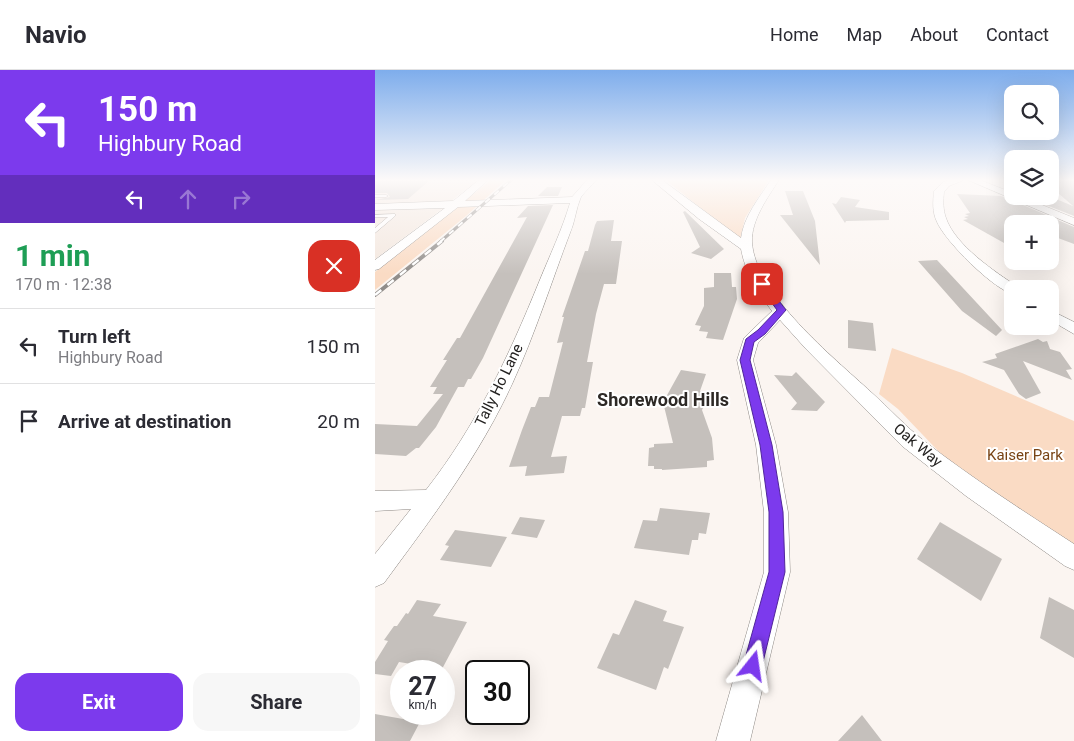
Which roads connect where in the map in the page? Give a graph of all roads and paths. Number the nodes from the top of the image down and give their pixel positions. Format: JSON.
{"nodes":[{"id":1,"x":446,"y":211,"type":"edge"},
{"id":2,"x":572,"y":211,"type":"edge"},
{"id":3,"x":696,"y":211,"type":"edge"},
{"id":4,"x":756,"y":211,"type":"edge"},
{"id":5,"x":939,"y":211,"type":"edge"},
{"id":6,"x":1048,"y":211,"type":"edge"},
{"id":7,"x":375,"y":216,"type":"edge"},
{"id":8,"x":1074,"y":222,"type":"edge"},
{"id":9,"x":375,"y":231,"type":"edge"},
{"id":10,"x":748,"y":248,"type":"junction"},
{"id":11,"x":375,"y":266,"type":"edge"},
{"id":12,"x":1004,"y":283,"type":"edge"},
{"id":13,"x":781,"y":310,"type":"junction"},
{"id":14,"x":1059,"y":311,"type":"edge"},
{"id":15,"x":1074,"y":314,"type":"edge"},
{"id":16,"x":1059,"y":320,"type":"edge"},
{"id":17,"x":1074,"y":329,"type":"edge"},
{"id":18,"x":761,"y":332,"type":"junction"},
{"id":19,"x":801,"y":334,"type":"junction"},
{"id":20,"x":432,"y":499,"type":"junction"},
{"id":21,"x":375,"y":501,"type":"edge"},
{"id":22,"x":1074,"y":558,"type":"edge"},
{"id":23,"x":375,"y":574,"type":"edge"},
{"id":24,"x":733,"y":741,"type":"edge"}],
"edges":[{"from":1,"to":11,"type":"street"},
{"from":2,"to":20,"type":"street","name":"Tally Ho Lane"},
{"from":3,"to":10,"type":"street"},
{"from":4,"to":10,"type":"street"},
{"from":5,"to":12,"type":"street"},
{"from":6,"to":8,"type":"street"},
{"from":7,"to":9,"type":"lane"},
{"from":10,"to":13,"type":"street","name":"Oak Way"},
{"from":13,"to":18,"type":"street"},
{"from":13,"to":19,"type":"street","name":"Oak Way"},
{"from":14,"to":15,"type":"street"},
{"from":16,"to":17,"type":"street"},
{"from":18,"to":19,"type":"street"},
{"from":18,"to":24,"type":"street"},
{"from":19,"to":22,"type":"street","name":"Oak Way"},
{"from":20,"to":21,"type":"street"},
{"from":20,"to":23,"type":"street","name":"Tally Ho Lane"}]}
